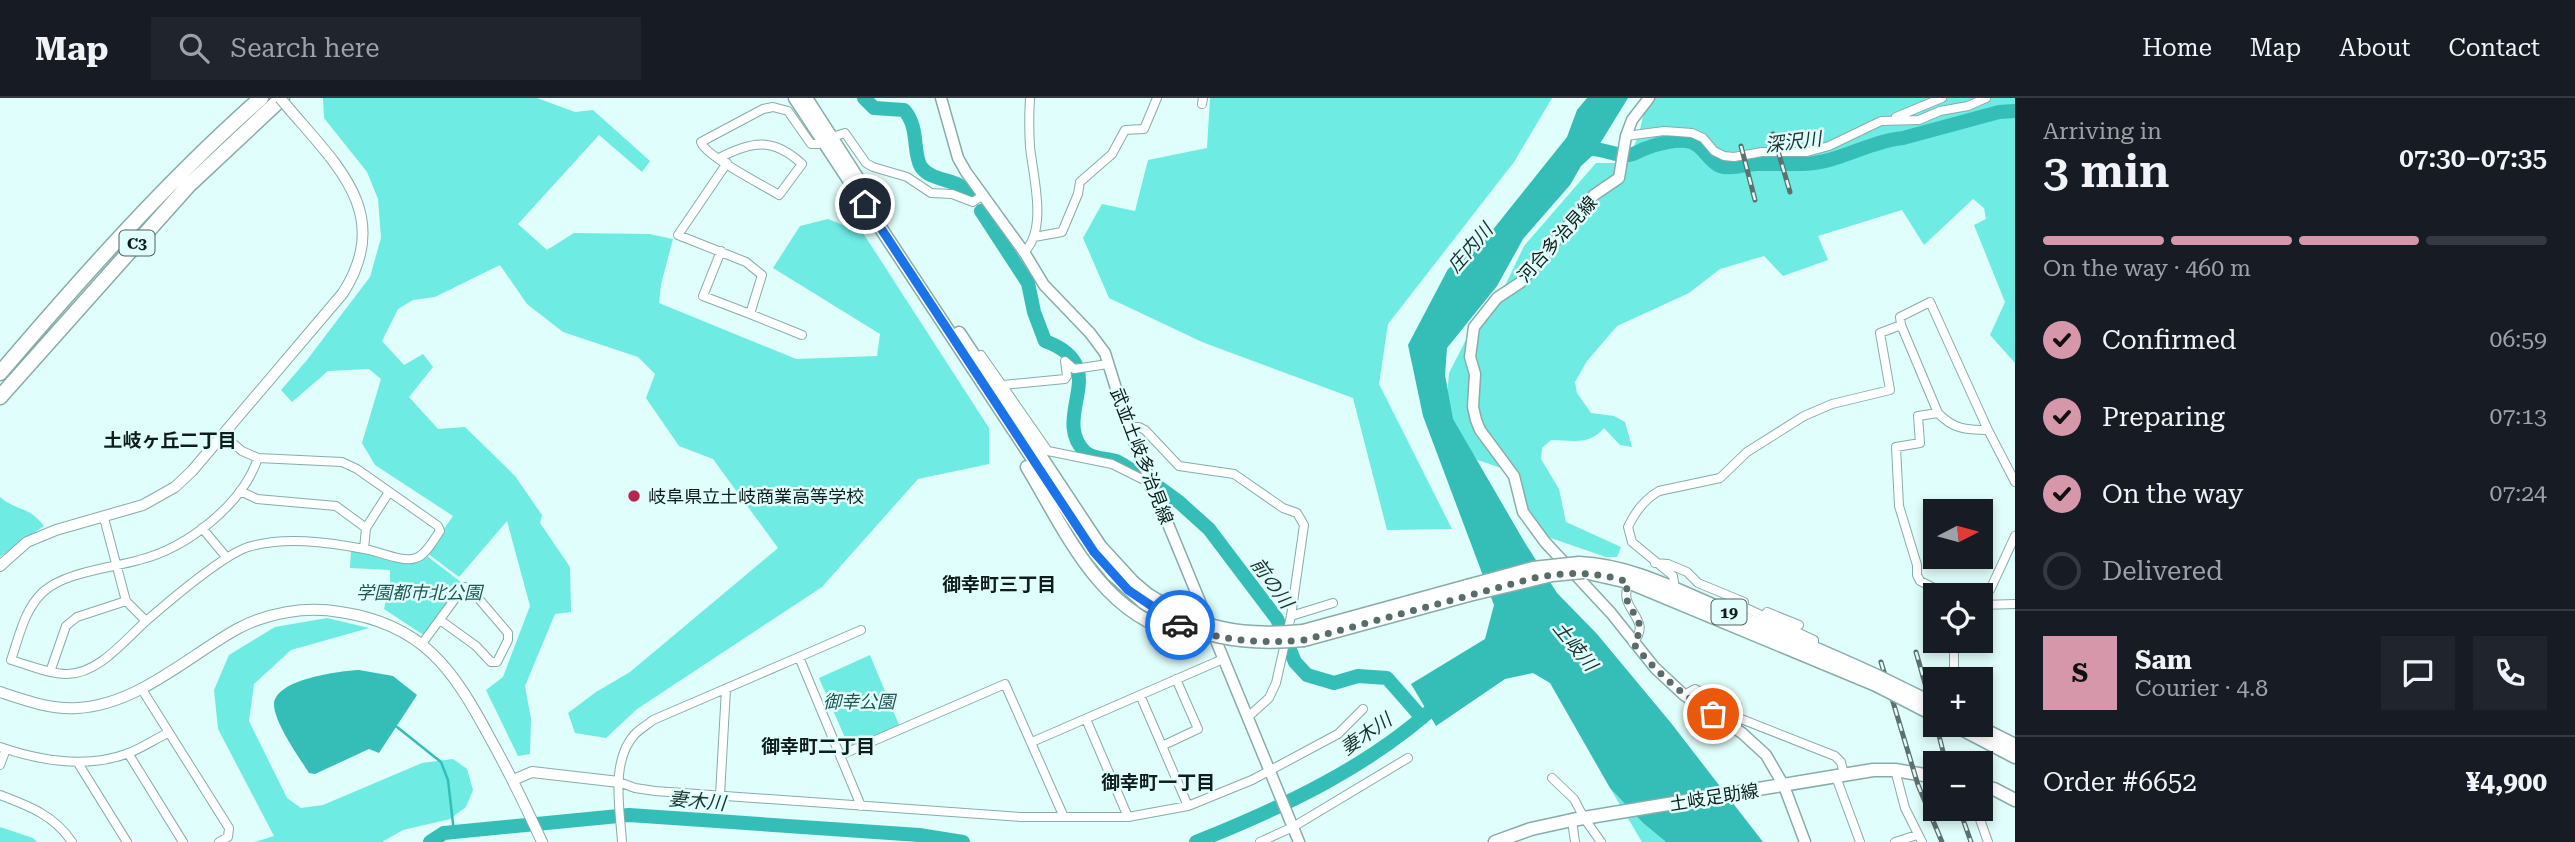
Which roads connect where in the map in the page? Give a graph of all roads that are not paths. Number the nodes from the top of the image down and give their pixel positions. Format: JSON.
{"nodes":[{"id":1,"x":261,"y":98,"type":"edge"},
{"id":2,"x":281,"y":98,"type":"edge"},
{"id":3,"x":795,"y":98,"type":"edge"},
{"id":4,"x":807,"y":98,"type":"edge"},
{"id":5,"x":941,"y":98,"type":"edge"},
{"id":6,"x":1030,"y":98,"type":"edge"},
{"id":7,"x":1157,"y":98,"type":"edge"},
{"id":8,"x":1648,"y":98,"type":"edge"},
{"id":9,"x":1942,"y":98,"type":"edge"},
{"id":10,"x":1986,"y":98,"type":"edge"},
{"id":11,"x":1890,"y":120,"type":"junction"},
{"id":12,"x":827,"y":139,"type":"junction"},
{"id":13,"x":1626,"y":139,"type":"junction"},
{"id":14,"x":723,"y":161,"type":"junction"},
{"id":15,"x":983,"y":195,"type":"junction"},
{"id":16,"x":1034,"y":237,"type":"junction"},
{"id":17,"x":721,"y":251,"type":"junction"},
{"id":18,"x":1024,"y":252,"type":"junction"},
{"id":19,"x":750,"y":314,"type":"junction"},
{"id":20,"x":1901,"y":325,"type":"junction"},
{"id":21,"x":803,"y":335,"type":"dead end"},
{"id":22,"x":975,"y":358,"type":"junction"},
{"id":23,"x":1108,"y":364,"type":"junction"},
{"id":24,"x":0,"y":373,"type":"edge"},
{"id":25,"x":1003,"y":385,"type":"junction"},
{"id":26,"x":0,"y":397,"type":"edge"},
{"id":27,"x":1938,"y":413,"type":"junction"},
{"id":28,"x":1008,"y":424,"type":"junction"},
{"id":29,"x":1128,"y":426,"type":"junction"},
{"id":30,"x":1988,"y":430,"type":"junction"},
{"id":31,"x":222,"y":434,"type":"junction"},
{"id":32,"x":258,"y":458,"type":"junction"},
{"id":33,"x":2015,"y":482,"type":"edge"},
{"id":34,"x":1150,"y":483,"type":"junction"},
{"id":35,"x":240,"y":492,"type":"junction"},
{"id":36,"x":389,"y":492,"type":"junction"},
{"id":37,"x":104,"y":518,"type":"junction"},
{"id":38,"x":202,"y":528,"type":"junction"},
{"id":39,"x":366,"y":528,"type":"junction"},
{"id":40,"x":2015,"y":536,"type":"edge"},
{"id":41,"x":2013,"y":545,"type":"edge"},
{"id":42,"x":364,"y":549,"type":"junction"},
{"id":43,"x":227,"y":558,"type":"junction"},
{"id":44,"x":1655,"y":563,"type":"junction"},
{"id":45,"x":0,"y":566,"type":"edge"},
{"id":46,"x":116,"y":566,"type":"junction"},
{"id":47,"x":1582,"y":568,"type":"junction"},
{"id":48,"x":1628,"y":582,"type":"junction"},
{"id":49,"x":1924,"y":583,"type":"edge"},
{"id":50,"x":1993,"y":584,"type":"edge"},
{"id":51,"x":1675,"y":589,"type":"junction"},
{"id":52,"x":1145,"y":598,"type":"junction"},
{"id":53,"x":126,"y":601,"type":"junction"},
{"id":54,"x":1744,"y":602,"type":"junction"},
{"id":55,"x":1333,"y":603,"type":"dead end"},
{"id":56,"x":1993,"y":603,"type":"edge"},
{"id":57,"x":2015,"y":604,"type":"edge"},
{"id":58,"x":1291,"y":616,"type":"junction"},
{"id":59,"x":440,"y":620,"type":"junction"},
{"id":60,"x":146,"y":621,"type":"junction"},
{"id":61,"x":1799,"y":625,"type":"dead end"},
{"id":62,"x":861,"y":630,"type":"dead end"},
{"id":63,"x":1212,"y":635,"type":"junction"},
{"id":64,"x":1633,"y":643,"type":"junction"},
{"id":65,"x":421,"y":645,"type":"junction"},
{"id":66,"x":1814,"y":647,"type":"junction"},
{"id":67,"x":799,"y":657,"type":"junction"},
{"id":68,"x":1223,"y":659,"type":"junction"},
{"id":69,"x":50,"y":672,"type":"junction"},
{"id":70,"x":1176,"y":678,"type":"junction"},
{"id":71,"x":1875,"y":680,"type":"junction"},
{"id":72,"x":141,"y":688,"type":"junction"},
{"id":73,"x":726,"y":689,"type":"junction"},
{"id":74,"x":0,"y":692,"type":"edge"},
{"id":75,"x":1140,"y":695,"type":"junction"},
{"id":76,"x":1684,"y":695,"type":"junction"},
{"id":77,"x":1923,"y":700,"type":"edge"},
{"id":78,"x":1923,"y":708,"type":"edge"},
{"id":79,"x":1363,"y":709,"type":"dead end"},
{"id":80,"x":1248,"y":717,"type":"junction"},
{"id":81,"x":1086,"y":719,"type":"junction"},
{"id":82,"x":168,"y":733,"type":"junction"},
{"id":83,"x":1993,"y":734,"type":"edge"},
{"id":84,"x":1977,"y":737,"type":"edge"},
{"id":85,"x":1032,"y":742,"type":"junction"},
{"id":86,"x":2015,"y":745,"type":"edge"},
{"id":87,"x":1162,"y":746,"type":"junction"},
{"id":88,"x":3,"y":748,"type":"edge"},
{"id":89,"x":128,"y":753,"type":"junction"},
{"id":90,"x":841,"y":755,"type":"junction"},
{"id":91,"x":2015,"y":757,"type":"edge"},
{"id":92,"x":1408,"y":758,"type":"dead end"},
{"id":93,"x":78,"y":763,"type":"junction"},
{"id":94,"x":0,"y":765,"type":"edge"},
{"id":95,"x":1895,"y":770,"type":"junction"},
{"id":96,"x":1271,"y":773,"type":"junction"},
{"id":97,"x":1923,"y":775,"type":"edge"},
{"id":98,"x":1840,"y":776,"type":"junction"},
{"id":99,"x":1552,"y":778,"type":"dead end"},
{"id":100,"x":513,"y":780,"type":"junction"},
{"id":101,"x":619,"y":786,"type":"junction"},
{"id":102,"x":1784,"y":786,"type":"junction"},
{"id":103,"x":1993,"y":789,"type":"edge"},
{"id":104,"x":0,"y":795,"type":"edge"},
{"id":105,"x":720,"y":795,"type":"junction"},
{"id":106,"x":2015,"y":800,"type":"edge"},
{"id":107,"x":861,"y":806,"type":"junction"},
{"id":108,"x":1188,"y":806,"type":"junction"},
{"id":109,"x":1063,"y":815,"type":"junction"},
{"id":110,"x":1128,"y":817,"type":"junction"},
{"id":111,"x":1584,"y":818,"type":"junction"},
{"id":112,"x":1981,"y":821,"type":"edge"},
{"id":113,"x":1292,"y":825,"type":"junction"},
{"id":114,"x":1919,"y":838,"type":"edge"},
{"id":115,"x":72,"y":842,"type":"edge"},
{"id":116,"x":127,"y":842,"type":"edge"},
{"id":117,"x":183,"y":842,"type":"edge"},
{"id":118,"x":219,"y":842,"type":"edge"},
{"id":119,"x":542,"y":842,"type":"edge"},
{"id":120,"x":622,"y":842,"type":"edge"},
{"id":121,"x":1260,"y":842,"type":"edge"},
{"id":122,"x":1299,"y":842,"type":"edge"},
{"id":123,"x":1495,"y":842,"type":"edge"},
{"id":124,"x":1575,"y":842,"type":"edge"},
{"id":125,"x":1601,"y":842,"type":"edge"},
{"id":126,"x":1805,"y":842,"type":"edge"},
{"id":127,"x":1860,"y":842,"type":"edge"},
{"id":128,"x":1895,"y":842,"type":"edge"},
{"id":129,"x":1988,"y":842,"type":"edge"}],
"edges":[{"from":1,"to":24,"type":"highway","number":"C3"},
{"from":2,"to":26,"type":"highway","number":"C3"},
{"from":2,"to":31,"type":"street","bridge":true},
{"from":3,"to":12,"type":"main road","number":"19"},
{"from":4,"to":12,"type":"main road","number":"19"},
{"from":5,"to":15,"type":"main road","name":"武並土岐多治見線"},
{"from":6,"to":16,"type":"street"},
{"from":7,"to":16,"type":"street"},
{"from":8,"to":13,"type":"main road","name":"河合多治見線"},
{"from":9,"to":11,"type":"street"},
{"from":10,"to":11,"type":"street"},
{"from":11,"to":13,"type":"street"},
{"from":12,"to":14,"type":"street"},
{"from":12,"to":15,"type":"street"},
{"from":12,"to":22,"type":"main road","number":"19"},
{"from":12,"to":28,"type":"main road","number":"19"},
{"from":13,"to":64,"type":"main road","name":"河合多治見線"},
{"from":14,"to":14,"type":"street"},
{"from":14,"to":17,"type":"street"},
{"from":15,"to":18,"type":"main road","name":"武並土岐多治見線"},
{"from":16,"to":18,"type":"street"},
{"from":17,"to":19,"type":"street"},
{"from":17,"to":19,"type":"street"},
{"from":18,"to":23,"type":"main road","name":"武並土岐多治見線"},
{"from":19,"to":21,"type":"street"},
{"from":20,"to":27,"type":"street"},
{"from":20,"to":30,"type":"street"},
{"from":20,"to":44,"type":"street"},
{"from":22,"to":25,"type":"street"},
{"from":22,"to":52,"type":"main road","number":"19"},
{"from":23,"to":25,"type":"street"},
{"from":23,"to":29,"type":"main road","name":"武並土岐多治見線"},
{"from":25,"to":34,"type":"street"},
{"from":27,"to":30,"type":"street"},
{"from":27,"to":49,"type":"street"},
{"from":28,"to":52,"type":"main road","number":"19"},
{"from":28,"to":63,"type":"main road"},
{"from":29,"to":34,"type":"main road","name":"武並土岐多治見線"},
{"from":29,"to":58,"type":"street"},
{"from":30,"to":33,"type":"street"},
{"from":31,"to":32,"type":"street"},
{"from":31,"to":37,"type":"street"},
{"from":32,"to":35,"type":"street"},
{"from":32,"to":36,"type":"street"},
{"from":34,"to":63,"type":"main road","name":"武並土岐多治見線"},
{"from":35,"to":38,"type":"street"},
{"from":35,"to":39,"type":"street"},
{"from":36,"to":39,"type":"street"},
{"from":36,"to":42,"type":"street"},
{"from":37,"to":45,"type":"street"},
{"from":37,"to":46,"type":"street"},
{"from":38,"to":43,"type":"street"},
{"from":38,"to":46,"type":"street"},
{"from":39,"to":42,"type":"street"},
{"from":40,"to":41,"type":"street"},
{"from":41,"to":50,"type":"street"},
{"from":42,"to":43,"type":"street"},
{"from":43,"to":60,"type":"street"},
{"from":44,"to":51,"type":"street"},
{"from":44,"to":54,"type":"street"},
{"from":46,"to":53,"type":"street"},
{"from":46,"to":69,"type":"street"},
{"from":47,"to":48,"type":"main road","number":"19"},
{"from":47,"to":51,"type":"main road","number":"19"},
{"from":47,"to":52,"type":"main road","number":"19","bridge":true},
{"from":48,"to":64,"type":"street"},
{"from":48,"to":71,"type":"main road","number":"19"},
{"from":51,"to":66,"type":"main road","number":"19"},
{"from":53,"to":60,"type":"street"},
{"from":53,"to":69,"type":"street"},
{"from":54,"to":61,"type":"street"},
{"from":54,"to":66,"type":"street"},
{"from":55,"to":58,"type":"street"},
{"from":56,"to":57,"type":"street"},
{"from":58,"to":80,"type":"street"},
{"from":59,"to":59,"type":"street"},
{"from":59,"to":65,"type":"street"},
{"from":60,"to":69,"type":"street"},
{"from":62,"to":67,"type":"street"},
{"from":63,"to":68,"type":"main road","name":"武並土岐多治見線"},
{"from":64,"to":76,"type":"main road","name":"河合多治見線"},
{"from":65,"to":72,"type":"street"},
{"from":65,"to":100,"type":"street"},
{"from":66,"to":71,"type":"main road","number":"19"},
{"from":67,"to":73,"type":"street"},
{"from":67,"to":90,"type":"street"},
{"from":68,"to":70,"type":"street"},
{"from":68,"to":80,"type":"main road","name":"武並土岐多治見線"},
{"from":70,"to":75,"type":"street"},
{"from":70,"to":87,"type":"street"},
{"from":71,"to":77,"type":"main road","number":"19","bridge":true},
{"from":71,"to":78,"type":"main road","number":"19","bridge":true},
{"from":72,"to":74,"type":"street"},
{"from":72,"to":82,"type":"street"},
{"from":73,"to":101,"type":"street"},
{"from":73,"to":105,"type":"street"},
{"from":75,"to":81,"type":"street"},
{"from":75,"to":87,"type":"street"},
{"from":76,"to":98,"type":"street"},
{"from":76,"to":102,"type":"main road","name":"河合多治見線"},
{"from":79,"to":96,"type":"street"},
{"from":80,"to":96,"type":"main road","name":"武並土岐多治見線"},
{"from":81,"to":85,"type":"street"},
{"from":81,"to":110,"type":"street"},
{"from":82,"to":89,"type":"street"},
{"from":82,"to":118,"type":"street"},
{"from":83,"to":86,"type":"main road"},
{"from":84,"to":91,"type":"main road"},
{"from":85,"to":90,"type":"street"},
{"from":85,"to":109,"type":"street"},
{"from":87,"to":108,"type":"street"},
{"from":88,"to":93,"type":"street"},
{"from":88,"to":94,"type":"street"},
{"from":89,"to":93,"type":"street"},
{"from":89,"to":117,"type":"street"},
{"from":90,"to":107,"type":"street"},
{"from":92,"to":113,"type":"street"},
{"from":93,"to":116,"type":"street"},
{"from":95,"to":97,"type":"main road","name":"土岐足助線"},
{"from":95,"to":98,"type":"main road","name":"土岐足助線"},
{"from":95,"to":114,"type":"street"},
{"from":96,"to":108,"type":"street"},
{"from":96,"to":113,"type":"main road","name":"武並土岐多治見線"},
{"from":98,"to":102,"type":"main road","name":"土岐足助線"},
{"from":98,"to":127,"type":"street"},
{"from":99,"to":111,"type":"street"},
{"from":100,"to":101,"type":"street"},
{"from":100,"to":119,"type":"street"},
{"from":101,"to":105,"type":"street"},
{"from":101,"to":120,"type":"street"},
{"from":102,"to":111,"type":"main road","name":"土岐足助線"},
{"from":102,"to":126,"type":"main road","name":"河合多治見線"},
{"from":103,"to":106,"type":"main road"},
{"from":104,"to":115,"type":"street"},
{"from":105,"to":107,"type":"street"},
{"from":107,"to":109,"type":"street"},
{"from":108,"to":110,"type":"street"},
{"from":109,"to":110,"type":"street"},
{"from":111,"to":123,"type":"main road","name":"土岐足助線"},
{"from":111,"to":124,"type":"street"},
{"from":111,"to":125,"type":"street"},
{"from":112,"to":129,"type":"street"},
{"from":113,"to":121,"type":"street"},
{"from":113,"to":122,"type":"main road","name":"武並土岐多治見線"},
{"from":114,"to":128,"type":"street"}]}
